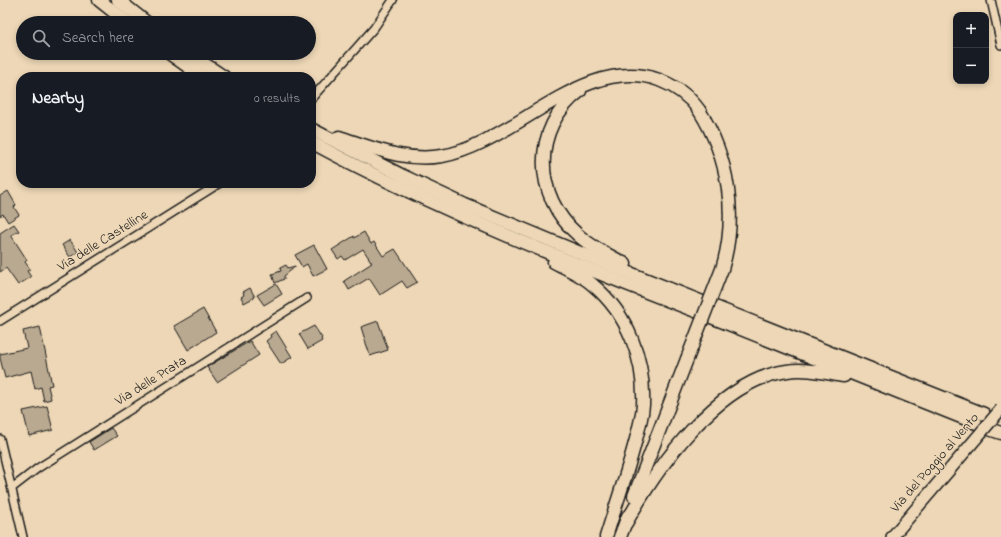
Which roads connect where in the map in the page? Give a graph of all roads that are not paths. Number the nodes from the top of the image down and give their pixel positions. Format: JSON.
{"nodes":[{"id":1,"x":99,"y":0,"type":"edge"},
{"id":2,"x":118,"y":0,"type":"edge"},
{"id":3,"x":392,"y":0,"type":"edge"},
{"id":4,"x":991,"y":0,"type":"edge"},
{"id":5,"x":119,"y":16,"type":"edge"},
{"id":6,"x":139,"y":16,"type":"edge"},
{"id":7,"x":1001,"y":45,"type":"edge"},
{"id":8,"x":179,"y":60,"type":"edge"},
{"id":9,"x":198,"y":60,"type":"edge"},
{"id":10,"x":196,"y":72,"type":"edge"},
{"id":11,"x":216,"y":72,"type":"edge"},
{"id":12,"x":589,"y":84,"type":"junction"},
{"id":13,"x":316,"y":93,"type":"edge"},
{"id":14,"x":316,"y":131,"type":"edge"},
{"id":15,"x":316,"y":132,"type":"edge"},
{"id":16,"x":316,"y":145,"type":"edge"},
{"id":17,"x":212,"y":188,"type":"edge"},
{"id":18,"x":493,"y":229,"type":"junction"},
{"id":19,"x":687,"y":296,"type":"junction"},
{"id":20,"x":307,"y":298,"type":"dead end"},
{"id":21,"x":0,"y":321,"type":"edge"},
{"id":22,"x":885,"y":386,"type":"junction"},
{"id":23,"x":984,"y":414,"type":"dead end"},
{"id":24,"x":997,"y":419,"type":"edge"},
{"id":25,"x":976,"y":422,"type":"dead end"},
{"id":26,"x":658,"y":433,"type":"junction"},
{"id":27,"x":1001,"y":433,"type":"edge"},
{"id":28,"x":0,"y":439,"type":"edge"},
{"id":29,"x":12,"y":488,"type":"junction"},
{"id":30,"x":626,"y":523,"type":"junction"},
{"id":31,"x":23,"y":537,"type":"edge"},
{"id":32,"x":606,"y":537,"type":"edge"},
{"id":33,"x":611,"y":537,"type":"edge"},
{"id":34,"x":620,"y":537,"type":"edge"},
{"id":35,"x":892,"y":537,"type":"edge"}],
"edges":[{"from":1,"to":5,"type":"highway"},
{"from":2,"to":6,"type":"highway"},
{"from":3,"to":13,"type":"street"},
{"from":4,"to":7,"type":"street"},
{"from":8,"to":10,"type":"highway"},
{"from":9,"to":11,"type":"highway"},
{"from":12,"to":14,"type":"highway"},
{"from":12,"to":19,"type":"highway"},
{"from":12,"to":26,"type":"highway","bridge":true},
{"from":15,"to":19,"type":"highway"},
{"from":16,"to":18,"type":"highway"},
{"from":17,"to":21,"type":"street","name":"Via delle Castelline"},
{"from":18,"to":22,"type":"highway"},
{"from":18,"to":32,"type":"highway"},
{"from":19,"to":23,"type":"highway"},
{"from":20,"to":29,"type":"street","name":"Via delle Prata"},
{"from":22,"to":25,"type":"highway"},
{"from":22,"to":30,"type":"highway"},
{"from":24,"to":27,"type":"highway"},
{"from":24,"to":35,"type":"main road","name":"Via del Poggio al Vento","bridge":true},
{"from":26,"to":30,"type":"highway"},
{"from":26,"to":33,"type":"highway"},
{"from":28,"to":29,"type":"street"},
{"from":29,"to":31,"type":"street"},
{"from":30,"to":34,"type":"highway"}]}
